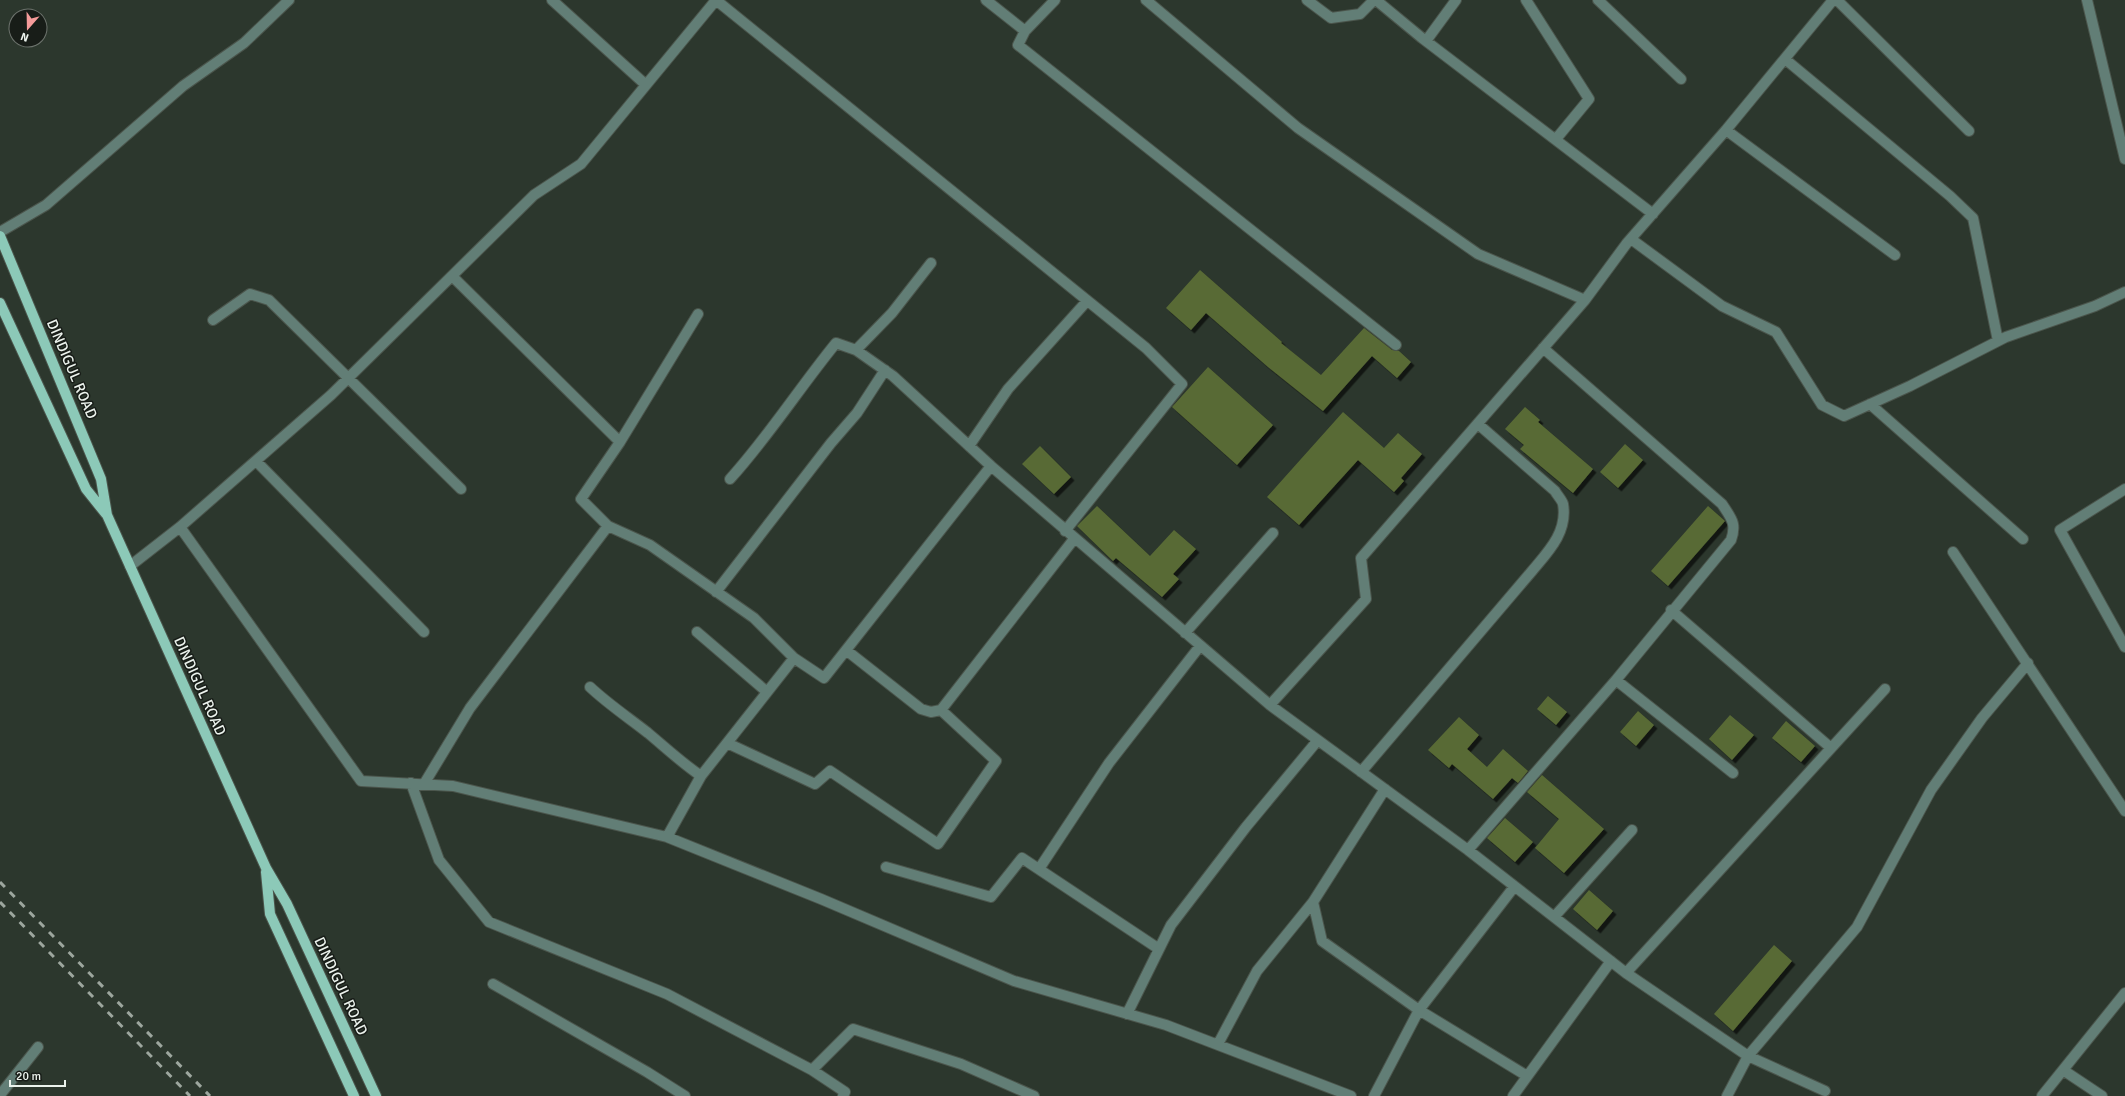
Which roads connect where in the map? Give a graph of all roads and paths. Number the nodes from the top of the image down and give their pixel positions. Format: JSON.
{"nodes":[{"id":1,"x":289,"y":0,"type":"edge"},
{"id":2,"x":552,"y":0,"type":"edge"},
{"id":3,"x":716,"y":0,"type":"edge"},
{"id":4,"x":986,"y":0,"type":"edge"},
{"id":5,"x":1055,"y":0,"type":"edge"},
{"id":6,"x":1146,"y":0,"type":"edge"},
{"id":7,"x":1307,"y":0,"type":"edge"},
{"id":8,"x":1375,"y":0,"type":"edge"},
{"id":9,"x":1456,"y":0,"type":"edge"},
{"id":10,"x":1526,"y":0,"type":"edge"},
{"id":11,"x":1598,"y":0,"type":"edge"},
{"id":12,"x":2087,"y":0,"type":"edge"},
{"id":13,"x":1832,"y":1,"type":"edge"},
{"id":14,"x":1026,"y":31,"type":"junction"},
{"id":15,"x":1426,"y":41,"type":"junction"},
{"id":16,"x":1785,"y":59,"type":"junction"},
{"id":17,"x":1681,"y":79,"type":"dead end"},
{"id":18,"x":646,"y":85,"type":"junction"},
{"id":19,"x":1726,"y":130,"type":"junction"},
{"id":20,"x":1970,"y":131,"type":"dead end"},
{"id":21,"x":1556,"y":139,"type":"junction"},
{"id":22,"x":2125,"y":159,"type":"edge"},
{"id":23,"x":1653,"y":214,"type":"junction"},
{"id":24,"x":0,"y":232,"type":"edge"},
{"id":25,"x":0,"y":236,"type":"edge"},
{"id":26,"x":1631,"y":239,"type":"junction"},
{"id":27,"x":1895,"y":255,"type":"dead end"},
{"id":28,"x":931,"y":263,"type":"dead end"},
{"id":29,"x":452,"y":276,"type":"junction"},
{"id":30,"x":2125,"y":292,"type":"edge"},
{"id":31,"x":1585,"y":300,"type":"junction"},
{"id":32,"x":1087,"y":301,"type":"junction"},
{"id":33,"x":0,"y":303,"type":"edge"},
{"id":34,"x":698,"y":314,"type":"dead end"},
{"id":35,"x":213,"y":320,"type":"dead end"},
{"id":36,"x":1998,"y":342,"type":"junction"},
{"id":37,"x":1396,"y":345,"type":"dead end"},
{"id":38,"x":1543,"y":348,"type":"junction"},
{"id":39,"x":856,"y":350,"type":"junction"},
{"id":40,"x":885,"y":370,"type":"junction"},
{"id":41,"x":350,"y":378,"type":"junction"},
{"id":42,"x":1870,"y":404,"type":"junction"},
{"id":43,"x":1478,"y":424,"type":"junction"},
{"id":44,"x":620,"y":442,"type":"junction"},
{"id":45,"x":969,"y":446,"type":"junction"},
{"id":46,"x":256,"y":461,"type":"junction"},
{"id":47,"x":991,"y":466,"type":"junction"},
{"id":48,"x":730,"y":479,"type":"dead end"},
{"id":49,"x":461,"y":489,"type":"dead end"},
{"id":50,"x":2125,"y":489,"type":"edge"},
{"id":51,"x":107,"y":516,"type":"junction"},
{"id":52,"x":608,"y":526,"type":"junction"},
{"id":53,"x":180,"y":527,"type":"junction"},
{"id":54,"x":1065,"y":531,"type":"junction"},
{"id":55,"x":1273,"y":533,"type":"dead end"},
{"id":56,"x":1074,"y":539,"type":"junction"},
{"id":57,"x":2023,"y":539,"type":"dead end"},
{"id":58,"x":1954,"y":552,"type":"dead end"},
{"id":59,"x":130,"y":566,"type":"junction"},
{"id":60,"x":716,"y":592,"type":"junction"},
{"id":61,"x":1671,"y":610,"type":"junction"},
{"id":62,"x":424,"y":632,"type":"dead end"},
{"id":63,"x":697,"y":632,"type":"dead end"},
{"id":64,"x":1185,"y":633,"type":"junction"},
{"id":65,"x":1200,"y":646,"type":"junction"},
{"id":66,"x":2125,"y":647,"type":"edge"},
{"id":67,"x":846,"y":650,"type":"junction"},
{"id":68,"x":794,"y":658,"type":"junction"},
{"id":69,"x":2028,"y":663,"type":"junction"},
{"id":70,"x":1616,"y":680,"type":"junction"},
{"id":71,"x":590,"y":687,"type":"dead end"},
{"id":72,"x":1885,"y":689,"type":"dead end"},
{"id":73,"x":767,"y":692,"type":"junction"},
{"id":74,"x":1270,"y":705,"type":"junction"},
{"id":75,"x":941,"y":710,"type":"junction"},
{"id":76,"x":1318,"y":740,"type":"junction"},
{"id":77,"x":727,"y":743,"type":"junction"},
{"id":78,"x":1831,"y":748,"type":"junction"},
{"id":79,"x":1362,"y":772,"type":"junction"},
{"id":80,"x":1733,"y":773,"type":"dead end"},
{"id":81,"x":701,"y":776,"type":"junction"},
{"id":82,"x":411,"y":783,"type":"junction"},
{"id":83,"x":424,"y":784,"type":"junction"},
{"id":84,"x":1385,"y":789,"type":"junction"},
{"id":85,"x":2125,"y":811,"type":"edge"},
{"id":86,"x":1632,"y":830,"type":"dead end"},
{"id":87,"x":667,"y":837,"type":"junction"},
{"id":88,"x":1468,"y":850,"type":"junction"},
{"id":89,"x":886,"y":867,"type":"dead end"},
{"id":90,"x":266,"y":868,"type":"junction"},
{"id":91,"x":1039,"y":869,"type":"junction"},
{"id":92,"x":1514,"y":887,"type":"junction"},
{"id":93,"x":1313,"y":902,"type":"junction"},
{"id":94,"x":1554,"y":917,"type":"junction"},
{"id":95,"x":1159,"y":949,"type":"junction"},
{"id":96,"x":1611,"y":961,"type":"junction"},
{"id":97,"x":1626,"y":973,"type":"junction"},
{"id":98,"x":493,"y":984,"type":"dead end"},
{"id":99,"x":2125,"y":993,"type":"edge"},
{"id":100,"x":1419,"y":1010,"type":"junction"},
{"id":101,"x":1126,"y":1014,"type":"junction"},
{"id":102,"x":1218,"y":1044,"type":"junction"},
{"id":103,"x":38,"y":1047,"type":"dead end"},
{"id":104,"x":1748,"y":1056,"type":"junction"},
{"id":105,"x":812,"y":1070,"type":"junction"},
{"id":106,"x":2063,"y":1070,"type":"junction"},
{"id":107,"x":1527,"y":1076,"type":"junction"},
{"id":108,"x":1825,"y":1091,"type":"dead end"},
{"id":109,"x":0,"y":1095,"type":"edge"},
{"id":110,"x":354,"y":1096,"type":"edge"},
{"id":111,"x":376,"y":1096,"type":"edge"},
{"id":112,"x":685,"y":1096,"type":"edge"},
{"id":113,"x":843,"y":1096,"type":"edge"},
{"id":114,"x":1034,"y":1096,"type":"edge"},
{"id":115,"x":1351,"y":1096,"type":"edge"},
{"id":116,"x":1374,"y":1096,"type":"edge"},
{"id":117,"x":1513,"y":1096,"type":"edge"},
{"id":118,"x":1727,"y":1096,"type":"edge"},
{"id":119,"x":2042,"y":1096,"type":"edge"},
{"id":120,"x":2102,"y":1096,"type":"edge"}],
"edges":[{"from":1,"to":24,"type":"street"},
{"from":2,"to":18,"type":"street"},
{"from":3,"to":18,"type":"street"},
{"from":3,"to":32,"type":"street"},
{"from":4,"to":14,"type":"street"},
{"from":5,"to":14,"type":"street"},
{"from":6,"to":31,"type":"street"},
{"from":7,"to":8,"type":"street"},
{"from":8,"to":15,"type":"street"},
{"from":9,"to":15,"type":"street"},
{"from":10,"to":21,"type":"street"},
{"from":11,"to":17,"type":"street"},
{"from":12,"to":22,"type":"street"},
{"from":13,"to":16,"type":"street"},
{"from":13,"to":20,"type":"street"},
{"from":14,"to":37,"type":"street"},
{"from":15,"to":21,"type":"street"},
{"from":16,"to":19,"type":"street"},
{"from":16,"to":36,"type":"street"},
{"from":18,"to":29,"type":"street"},
{"from":19,"to":23,"type":"street"},
{"from":19,"to":27,"type":"street"},
{"from":21,"to":23,"type":"street"},
{"from":23,"to":26,"type":"street"},
{"from":25,"to":51,"type":"main road","name":"DINDIGUL ROAD"},
{"from":26,"to":31,"type":"street"},
{"from":26,"to":42,"type":"street"},
{"from":28,"to":39,"type":"street"},
{"from":29,"to":41,"type":"street"},
{"from":29,"to":44,"type":"street"},
{"from":30,"to":36,"type":"street"},
{"from":31,"to":38,"type":"street"},
{"from":32,"to":45,"type":"street"},
{"from":32,"to":54,"type":"street"},
{"from":33,"to":51,"type":"main road","name":"DINDIGUL ROAD"},
{"from":34,"to":44,"type":"street"},
{"from":35,"to":41,"type":"street"},
{"from":36,"to":42,"type":"street"},
{"from":38,"to":43,"type":"street"},
{"from":38,"to":61,"type":"street"},
{"from":39,"to":40,"type":"street"},
{"from":39,"to":48,"type":"street"},
{"from":40,"to":45,"type":"street"},
{"from":40,"to":60,"type":"street"},
{"from":41,"to":46,"type":"street"},
{"from":41,"to":49,"type":"street"},
{"from":42,"to":57,"type":"street"},
{"from":43,"to":74,"type":"street"},
{"from":43,"to":79,"type":"street"},
{"from":44,"to":52,"type":"street"},
{"from":45,"to":47,"type":"street"},
{"from":46,"to":53,"type":"street"},
{"from":46,"to":62,"type":"street"},
{"from":47,"to":54,"type":"street"},
{"from":47,"to":67,"type":"street"},
{"from":50,"to":66,"type":"street"},
{"from":51,"to":59,"type":"main road","name":"DINDIGUL ROAD"},
{"from":52,"to":60,"type":"street"},
{"from":52,"to":83,"type":"street"},
{"from":53,"to":59,"type":"street"},
{"from":53,"to":82,"type":"street"},
{"from":54,"to":56,"type":"street"},
{"from":55,"to":64,"type":"street"},
{"from":56,"to":64,"type":"street"},
{"from":56,"to":75,"type":"street"},
{"from":58,"to":69,"type":"street"},
{"from":59,"to":90,"type":"main road","name":"DINDIGUL ROAD"},
{"from":60,"to":68,"type":"street"},
{"from":61,"to":70,"type":"street"},
{"from":61,"to":78,"type":"street"},
{"from":63,"to":73,"type":"street"},
{"from":64,"to":65,"type":"street"},
{"from":65,"to":74,"type":"street"},
{"from":65,"to":91,"type":"street"},
{"from":67,"to":68,"type":"street"},
{"from":67,"to":75,"type":"street"},
{"from":68,"to":73,"type":"street"},
{"from":69,"to":85,"type":"street"},
{"from":69,"to":104,"type":"street"},
{"from":70,"to":80,"type":"street"},
{"from":70,"to":88,"type":"street"},
{"from":71,"to":81,"type":"street"},
{"from":72,"to":78,"type":"street"},
{"from":73,"to":77,"type":"street"},
{"from":74,"to":76,"type":"street"},
{"from":75,"to":77,"type":"street"},
{"from":76,"to":79,"type":"street"},
{"from":76,"to":95,"type":"street"},
{"from":77,"to":81,"type":"street"},
{"from":78,"to":97,"type":"street"},
{"from":79,"to":84,"type":"street"},
{"from":81,"to":87,"type":"street"},
{"from":82,"to":83,"type":"street"},
{"from":82,"to":105,"type":"street"},
{"from":83,"to":87,"type":"street"},
{"from":84,"to":88,"type":"street"},
{"from":84,"to":93,"type":"street"},
{"from":86,"to":94,"type":"street"},
{"from":87,"to":101,"type":"street"},
{"from":88,"to":92,"type":"street"},
{"from":89,"to":91,"type":"street"},
{"from":90,"to":110,"type":"main road","name":"DINDIGUL ROAD"},
{"from":90,"to":111,"type":"main road","name":"DINDIGUL ROAD"},
{"from":91,"to":95,"type":"street"},
{"from":92,"to":94,"type":"street"},
{"from":92,"to":100,"type":"street"},
{"from":93,"to":100,"type":"street"},
{"from":93,"to":102,"type":"street"},
{"from":94,"to":96,"type":"street"},
{"from":95,"to":101,"type":"street"},
{"from":96,"to":97,"type":"street"},
{"from":96,"to":107,"type":"street"},
{"from":97,"to":104,"type":"street"},
{"from":98,"to":112,"type":"street"},
{"from":99,"to":106,"type":"street"},
{"from":100,"to":107,"type":"street"},
{"from":100,"to":116,"type":"street"},
{"from":101,"to":102,"type":"street"},
{"from":102,"to":115,"type":"street"},
{"from":103,"to":109,"type":"street"},
{"from":104,"to":108,"type":"street"},
{"from":104,"to":118,"type":"street"},
{"from":105,"to":113,"type":"street"},
{"from":105,"to":114,"type":"street"},
{"from":106,"to":119,"type":"street"},
{"from":106,"to":120,"type":"street"},
{"from":107,"to":117,"type":"street"}]}
